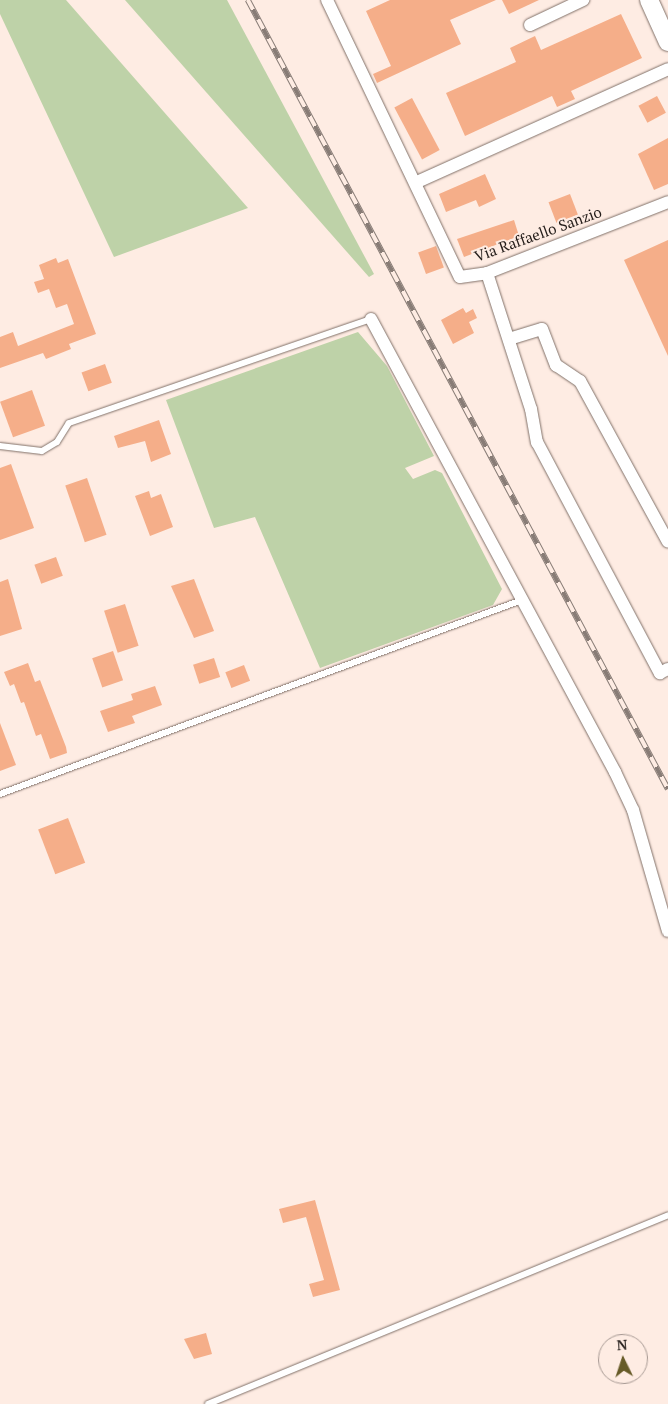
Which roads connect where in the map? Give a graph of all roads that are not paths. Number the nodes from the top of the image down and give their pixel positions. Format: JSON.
{"nodes":[{"id":1,"x":327,"y":0,"type":"edge"},
{"id":2,"x":583,"y":0,"type":"edge"},
{"id":3,"x":649,"y":0,"type":"edge"},
{"id":4,"x":530,"y":24,"type":"dead end"},
{"id":5,"x":668,"y":42,"type":"edge"},
{"id":6,"x":668,"y":68,"type":"edge"},
{"id":7,"x":417,"y":182,"type":"junction"},
{"id":8,"x":668,"y":202,"type":"edge"},
{"id":9,"x":487,"y":272,"type":"junction"},
{"id":10,"x":371,"y":319,"type":"joint"},
{"id":11,"x":509,"y":339,"type":"junction"},
{"id":12,"x":0,"y":446,"type":"edge"},
{"id":13,"x":668,"y":542,"type":"edge"},
{"id":14,"x":522,"y":600,"type":"junction"},
{"id":15,"x":668,"y":669,"type":"edge"},
{"id":16,"x":0,"y":794,"type":"edge"},
{"id":17,"x":668,"y":931,"type":"edge"},
{"id":18,"x":668,"y":1215,"type":"edge"},
{"id":19,"x":208,"y":1404,"type":"edge"}],
"edges":[{"from":1,"to":7,"type":"street","name":"Via Raffaello Sanzio"},
{"from":2,"to":4,"type":"street"},
{"from":3,"to":5,"type":"street"},
{"from":6,"to":7,"type":"street"},
{"from":7,"to":9,"type":"street","name":"Via Raffaello Sanzio"},
{"from":8,"to":9,"type":"street","name":"Via Raffaello Sanzio"},
{"from":9,"to":11,"type":"street"},
{"from":10,"to":12,"type":"lane"},
{"from":10,"to":14,"type":"street"},
{"from":11,"to":13,"type":"street"},
{"from":11,"to":15,"type":"street"},
{"from":14,"to":16,"type":"lane"},
{"from":14,"to":17,"type":"street"},
{"from":18,"to":19,"type":"lane"}]}
